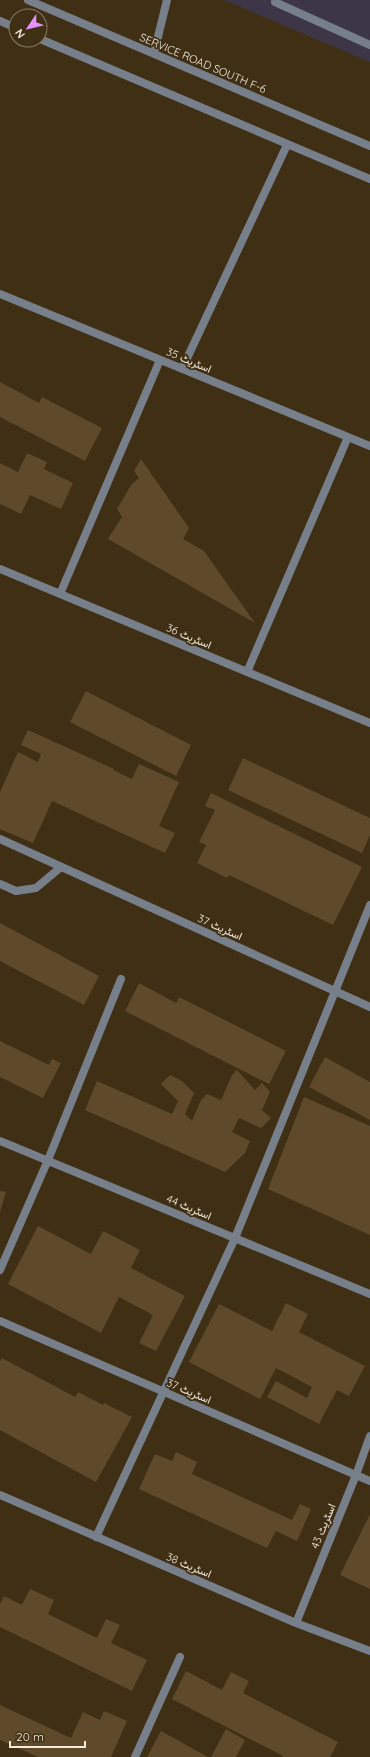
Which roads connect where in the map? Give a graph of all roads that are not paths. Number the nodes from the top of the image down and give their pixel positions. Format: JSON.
{"nodes":[{"id":1,"x":28,"y":0,"type":"edge"},
{"id":2,"x":167,"y":0,"type":"edge"},
{"id":3,"x":275,"y":2,"type":"dead end"},
{"id":4,"x":48,"y":42,"type":"edge"},
{"id":5,"x":370,"y":45,"type":"edge"},
{"id":6,"x":154,"y":53,"type":"junction"},
{"id":7,"x":287,"y":145,"type":"junction"},
{"id":8,"x":370,"y":146,"type":"edge"},
{"id":9,"x":370,"y":179,"type":"edge"},
{"id":10,"x":0,"y":294,"type":"edge"},
{"id":11,"x":160,"y":360,"type":"junction"},
{"id":12,"x":182,"y":369,"type":"junction"},
{"id":13,"x":348,"y":437,"type":"junction"},
{"id":14,"x":370,"y":446,"type":"edge"},
{"id":15,"x":0,"y":569,"type":"edge"},
{"id":16,"x":60,"y":594,"type":"junction"},
{"id":17,"x":247,"y":672,"type":"junction"},
{"id":18,"x":370,"y":723,"type":"edge"},
{"id":19,"x":0,"y":839,"type":"edge"},
{"id":20,"x":61,"y":867,"type":"junction"},
{"id":21,"x":0,"y":884,"type":"edge"},
{"id":22,"x":370,"y":905,"type":"edge"},
{"id":23,"x":121,"y":979,"type":"dead end"},
{"id":24,"x":335,"y":991,"type":"junction"},
{"id":25,"x":370,"y":1007,"type":"edge"},
{"id":26,"x":0,"y":1141,"type":"edge"},
{"id":27,"x":48,"y":1160,"type":"junction"},
{"id":28,"x":235,"y":1238,"type":"junction"},
{"id":29,"x":0,"y":1270,"type":"edge"},
{"id":30,"x":370,"y":1294,"type":"edge"},
{"id":31,"x":0,"y":1321,"type":"edge"},
{"id":32,"x":163,"y":1392,"type":"junction"},
{"id":33,"x":370,"y":1436,"type":"edge"},
{"id":34,"x":356,"y":1475,"type":"junction"},
{"id":35,"x":370,"y":1480,"type":"edge"},
{"id":36,"x":0,"y":1495,"type":"edge"},
{"id":37,"x":96,"y":1537,"type":"junction"},
{"id":38,"x":296,"y":1623,"type":"junction"},
{"id":39,"x":370,"y":1651,"type":"edge"},
{"id":40,"x":180,"y":1657,"type":"dead end"},
{"id":41,"x":135,"y":1757,"type":"edge"}],
"edges":[{"from":1,"to":6,"type":"street","name":"SERVICE ROAD SOUTH F-6"},
{"from":2,"to":6,"type":"street"},
{"from":3,"to":5,"type":"street"},
{"from":4,"to":7,"type":"street"},
{"from":6,"to":8,"type":"street","name":"SERVICE ROAD SOUTH F-6"},
{"from":7,"to":9,"type":"street"},
{"from":7,"to":12,"type":"street"},
{"from":10,"to":11,"type":"street","name":"اسٹریٹ 35"},
{"from":11,"to":12,"type":"street","name":"اسٹریٹ 35"},
{"from":11,"to":16,"type":"street"},
{"from":12,"to":13,"type":"street","name":"اسٹریٹ 35"},
{"from":13,"to":14,"type":"street","name":"اسٹریٹ 35"},
{"from":13,"to":17,"type":"street"},
{"from":15,"to":16,"type":"street","name":"اسٹریٹ 36"},
{"from":16,"to":17,"type":"street","name":"اسٹریٹ 36"},
{"from":17,"to":18,"type":"street","name":"اسٹریٹ 36"},
{"from":19,"to":20,"type":"street","name":"اسٹریٹ 37"},
{"from":20,"to":21,"type":"street"},
{"from":20,"to":24,"type":"street","name":"اسٹریٹ 37"},
{"from":22,"to":24,"type":"street"},
{"from":23,"to":27,"type":"street"},
{"from":24,"to":25,"type":"street","name":"اسٹریٹ 37"},
{"from":24,"to":28,"type":"street"},
{"from":26,"to":27,"type":"street","name":"اسٹریٹ 44"},
{"from":27,"to":28,"type":"street","name":"اسٹریٹ 44"},
{"from":27,"to":29,"type":"street"},
{"from":28,"to":30,"type":"street","name":"اسٹریٹ 44"},
{"from":28,"to":32,"type":"street"},
{"from":31,"to":32,"type":"street","name":"اسٹریٹ 37"},
{"from":32,"to":34,"type":"street","name":"اسٹریٹ 37"},
{"from":32,"to":37,"type":"street"},
{"from":33,"to":34,"type":"street","name":"اسٹریٹ 43"},
{"from":34,"to":35,"type":"street","name":"اسٹریٹ 37"},
{"from":34,"to":38,"type":"street","name":"اسٹریٹ 43"},
{"from":36,"to":37,"type":"street","name":"اسٹریٹ 38"},
{"from":37,"to":38,"type":"street","name":"اسٹریٹ 38"},
{"from":38,"to":39,"type":"street","name":"اسٹریٹ 38"},
{"from":40,"to":41,"type":"street"}]}
